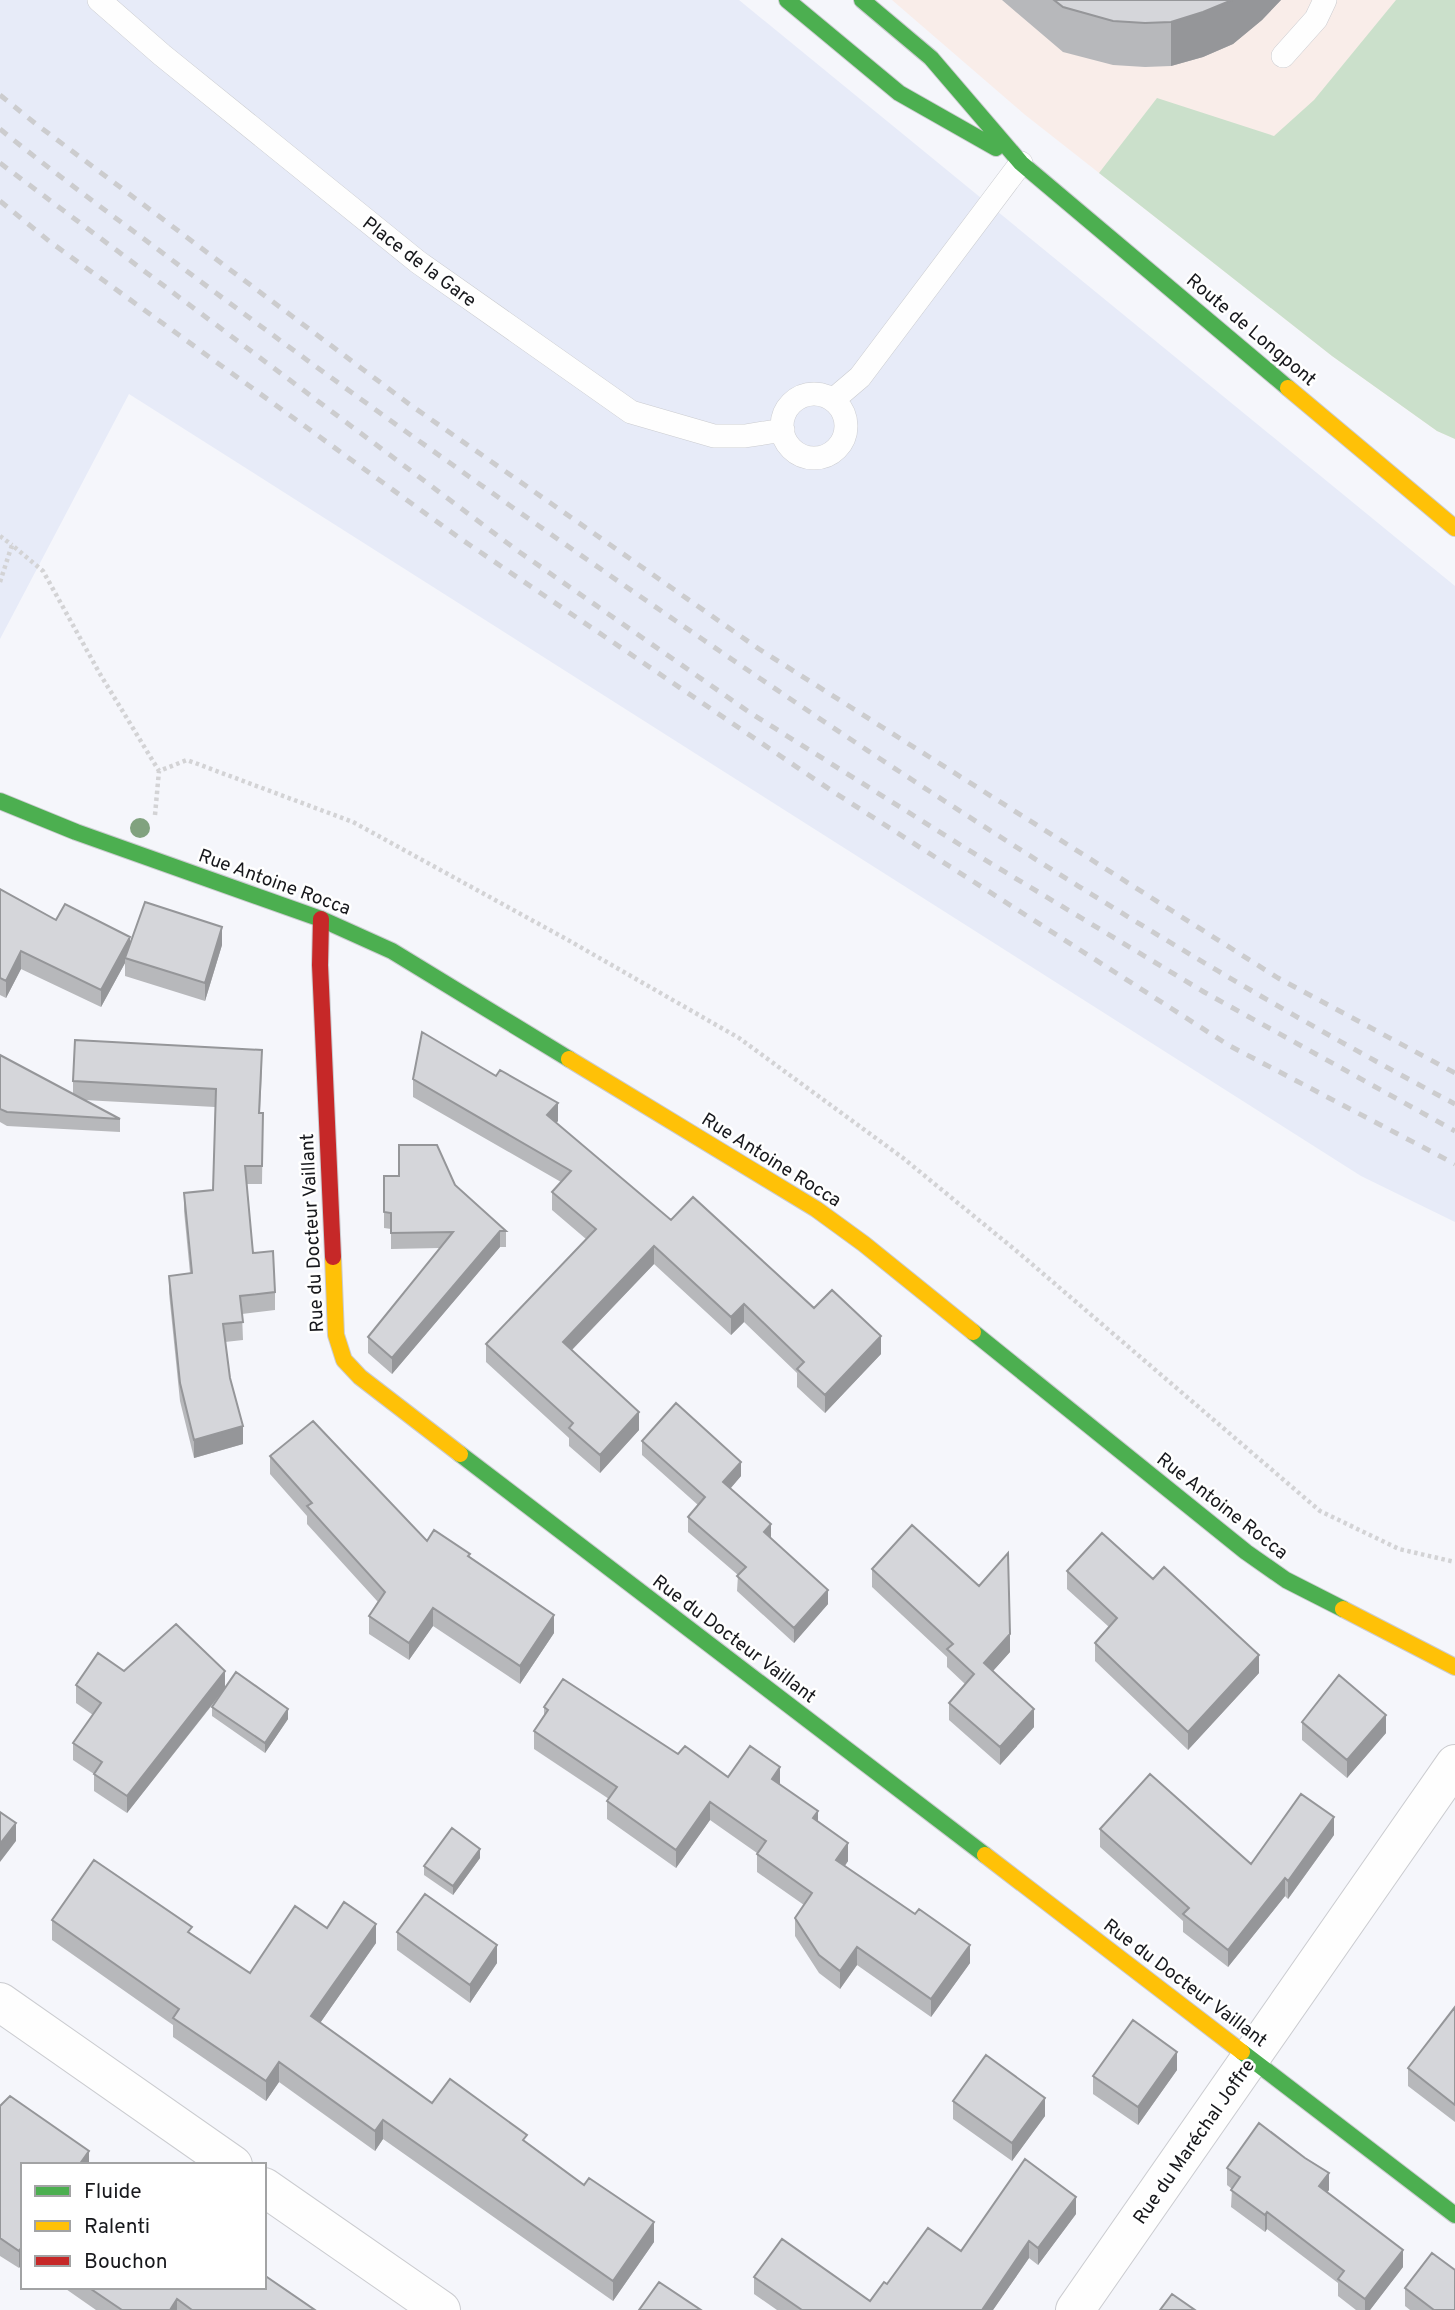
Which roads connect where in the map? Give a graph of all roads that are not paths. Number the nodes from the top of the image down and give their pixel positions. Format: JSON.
{"nodes":[{"id":1,"x":99,"y":0,"type":"edge"},
{"id":2,"x":787,"y":0,"type":"edge"},
{"id":3,"x":862,"y":0,"type":"edge"},
{"id":4,"x":1325,"y":0,"type":"edge"},
{"id":5,"x":1283,"y":56,"type":"dead end"},
{"id":6,"x":1021,"y":163,"type":"junction"},
{"id":7,"x":833,"y":400,"type":"junction"},
{"id":8,"x":783,"y":430,"type":"junction"},
{"id":9,"x":1455,"y":528,"type":"edge"},
{"id":10,"x":0,"y":801,"type":"edge"},
{"id":11,"x":321,"y":919,"type":"junction"},
{"id":12,"x":1455,"y":1667,"type":"edge"},
{"id":13,"x":1455,"y":1764,"type":"edge"},
{"id":14,"x":0,"y":2002,"type":"edge"},
{"id":15,"x":1251,"y":2059,"type":"junction"},
{"id":16,"x":230,"y":2163,"type":"edge"},
{"id":17,"x":266,"y":2188,"type":"edge"},
{"id":18,"x":1455,"y":2215,"type":"edge"},
{"id":19,"x":440,"y":2310,"type":"edge"},
{"id":20,"x":1075,"y":2310,"type":"edge"}],
"edges":[{"from":1,"to":8,"type":"lane","name":"Place de la Gare"},
{"from":2,"to":6,"type":"street","name":"Route de Longpont"},
{"from":3,"to":6,"type":"street","name":"Route de Longpont"},
{"from":4,"to":5,"type":"lane"},
{"from":6,"to":7,"type":"lane"},
{"from":6,"to":9,"type":"street","name":"Route de Longpont"},
{"from":7,"to":8,"type":"lane"},
{"from":7,"to":8,"type":"lane"},
{"from":10,"to":11,"type":"street","name":"Rue Antoine Rocca"},
{"from":11,"to":12,"type":"street","name":"Rue Antoine Rocca"},
{"from":11,"to":15,"type":"street","name":"Rue du Docteur Vaillant"},
{"from":13,"to":15,"type":"street","name":"Rue du Maréchal Joffre"},
{"from":14,"to":16,"type":"street"},
{"from":15,"to":18,"type":"street","name":"Rue du Docteur Vaillant"},
{"from":15,"to":20,"type":"street","name":"Rue du Maréchal Joffre"},
{"from":17,"to":19,"type":"street"}]}
